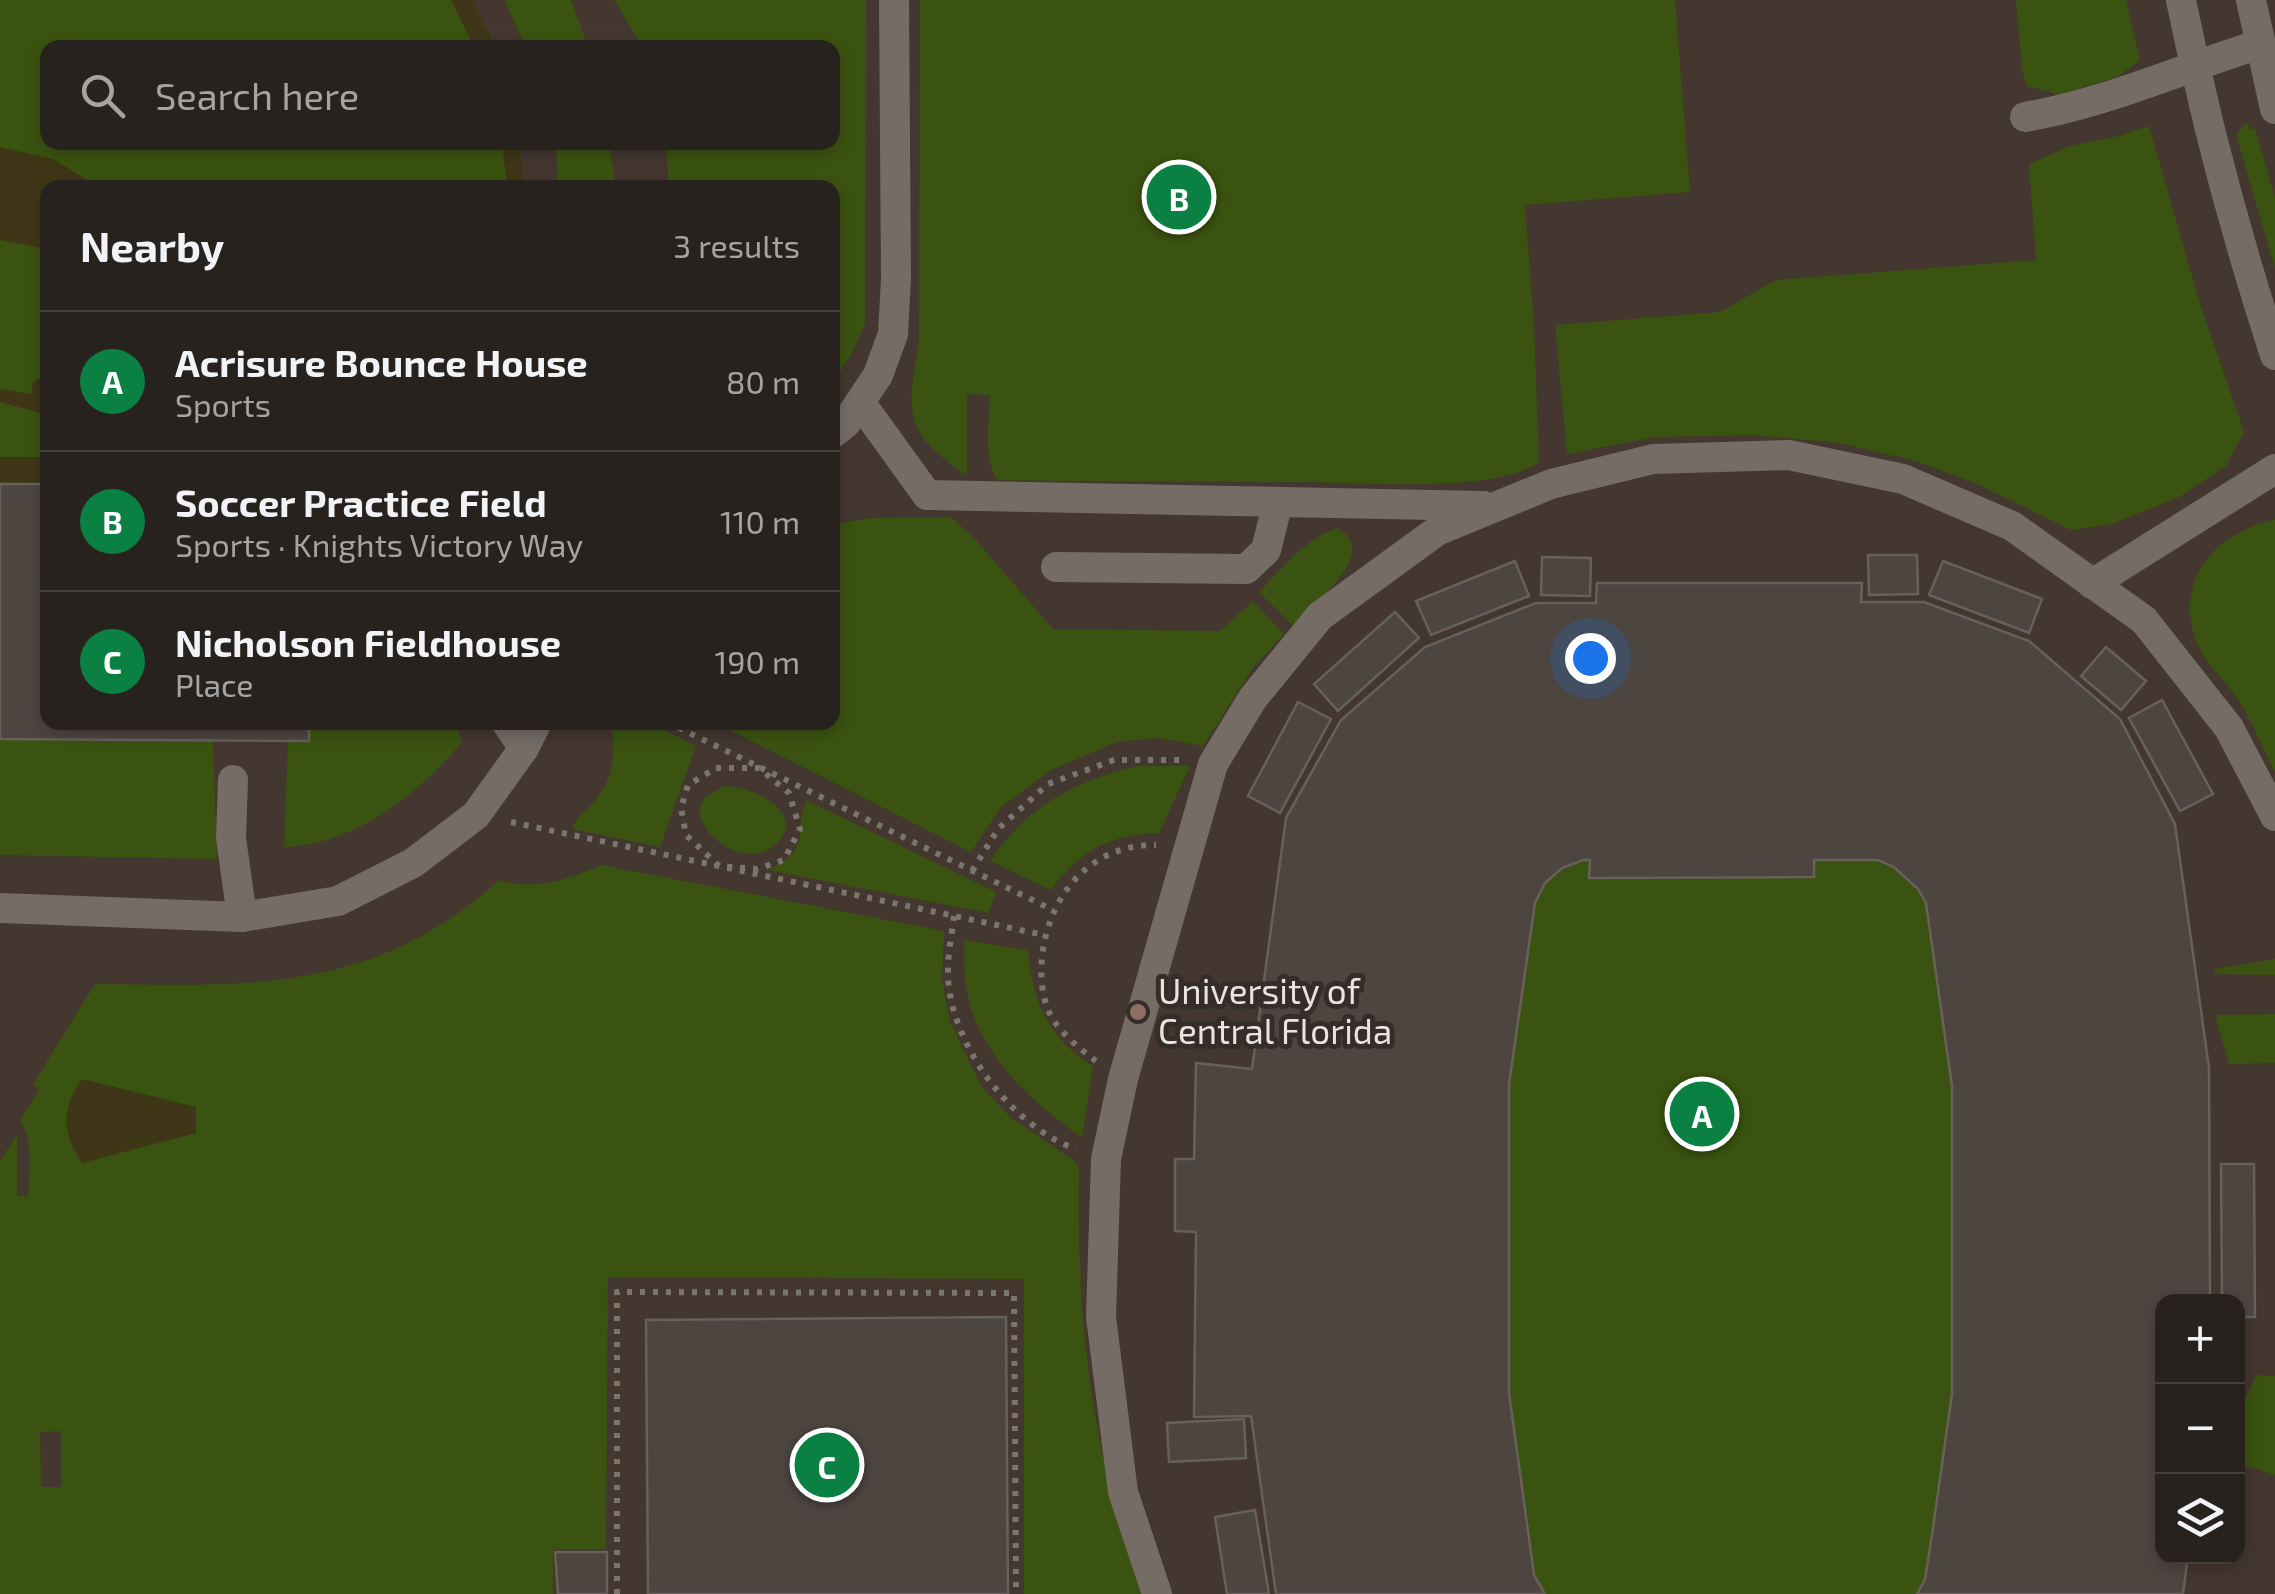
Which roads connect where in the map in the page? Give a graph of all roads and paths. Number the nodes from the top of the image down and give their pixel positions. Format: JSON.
{"nodes":[{"id":1,"x":894,"y":0,"type":"edge"},
{"id":2,"x":2181,"y":0,"type":"edge"},
{"id":3,"x":2251,"y":0,"type":"edge"},
{"id":4,"x":2260,"y":44,"type":"junction"},
{"id":5,"x":2194,"y":64,"type":"junction"},
{"id":6,"x":2275,"y":109,"type":"edge"},
{"id":7,"x":2026,"y":118,"type":"dead end"},
{"id":8,"x":2275,"y":355,"type":"edge"},
{"id":9,"x":860,"y":402,"type":"junction"},
{"id":10,"x":840,"y":428,"type":"edge"},
{"id":11,"x":2275,"y":469,"type":"edge"},
{"id":12,"x":1278,"y":502,"type":"junction"},
{"id":13,"x":1496,"y":506,"type":"junction"},
{"id":14,"x":1056,"y":568,"type":"dead end"},
{"id":15,"x":2092,"y":584,"type":"junction"},
{"id":16,"x":683,"y":730,"type":"edge"},
{"id":17,"x":530,"y":735,"type":"edge"},
{"id":18,"x":1213,"y":764,"type":"junction"},
{"id":19,"x":759,"y":768,"type":"junction"},
{"id":20,"x":233,"y":780,"type":"dead end"},
{"id":21,"x":476,"y":815,"type":"junction"},
{"id":22,"x":2275,"y":816,"type":"edge"},
{"id":23,"x":1192,"y":846,"type":"junction"},
{"id":24,"x":719,"y":866,"type":"junction"},
{"id":25,"x":972,"y":870,"type":"junction"},
{"id":26,"x":0,"y":908,"type":"edge"},
{"id":27,"x":1053,"y":910,"type":"junction"},
{"id":28,"x":954,"y":916,"type":"junction"},
{"id":29,"x":242,"y":917,"type":"junction"},
{"id":30,"x":0,"y":930,"type":"edge"},
{"id":31,"x":1044,"y":935,"type":"junction"},
{"id":32,"x":1124,"y":1079,"type":"junction"},
{"id":33,"x":1106,"y":1159,"type":"junction"},
{"id":34,"x":617,"y":1594,"type":"edge"},
{"id":35,"x":1016,"y":1594,"type":"edge"},
{"id":36,"x":1157,"y":1594,"type":"edge"}],
"edges":[{"from":1,"to":9,"type":"street"},
{"from":2,"to":5,"type":"street"},
{"from":3,"to":4,"type":"street"},
{"from":4,"to":5,"type":"street"},
{"from":4,"to":6,"type":"street"},
{"from":5,"to":7,"type":"street"},
{"from":5,"to":8,"type":"street"},
{"from":9,"to":10,"type":"street"},
{"from":9,"to":12,"type":"street"},
{"from":11,"to":15,"type":"street"},
{"from":12,"to":13,"type":"street"},
{"from":12,"to":14,"type":"street"},
{"from":13,"to":15,"type":"street"},
{"from":13,"to":18,"type":"street"},
{"from":15,"to":22,"type":"street"},
{"from":16,"to":19,"type":"path"},
{"from":17,"to":21,"type":"street"},
{"from":18,"to":23,"type":"street"},
{"from":18,"to":25,"type":"path"},
{"from":19,"to":24,"type":"path"},
{"from":19,"to":24,"type":"path"},
{"from":19,"to":25,"type":"path"},
{"from":20,"to":29,"type":"street"},
{"from":21,"to":24,"type":"path"},
{"from":21,"to":29,"type":"street"},
{"from":23,"to":27,"type":"path"},
{"from":23,"to":32,"type":"street"},
{"from":24,"to":28,"type":"path"},
{"from":25,"to":27,"type":"path"},
{"from":26,"to":29,"type":"street"},
{"from":26,"to":30,"type":"street"},
{"from":27,"to":31,"type":"path"},
{"from":28,"to":31,"type":"path"},
{"from":28,"to":33,"type":"path"},
{"from":31,"to":32,"type":"path"},
{"from":32,"to":33,"type":"street"},
{"from":33,"to":36,"type":"street"},
{"from":34,"to":35,"type":"path"}]}
